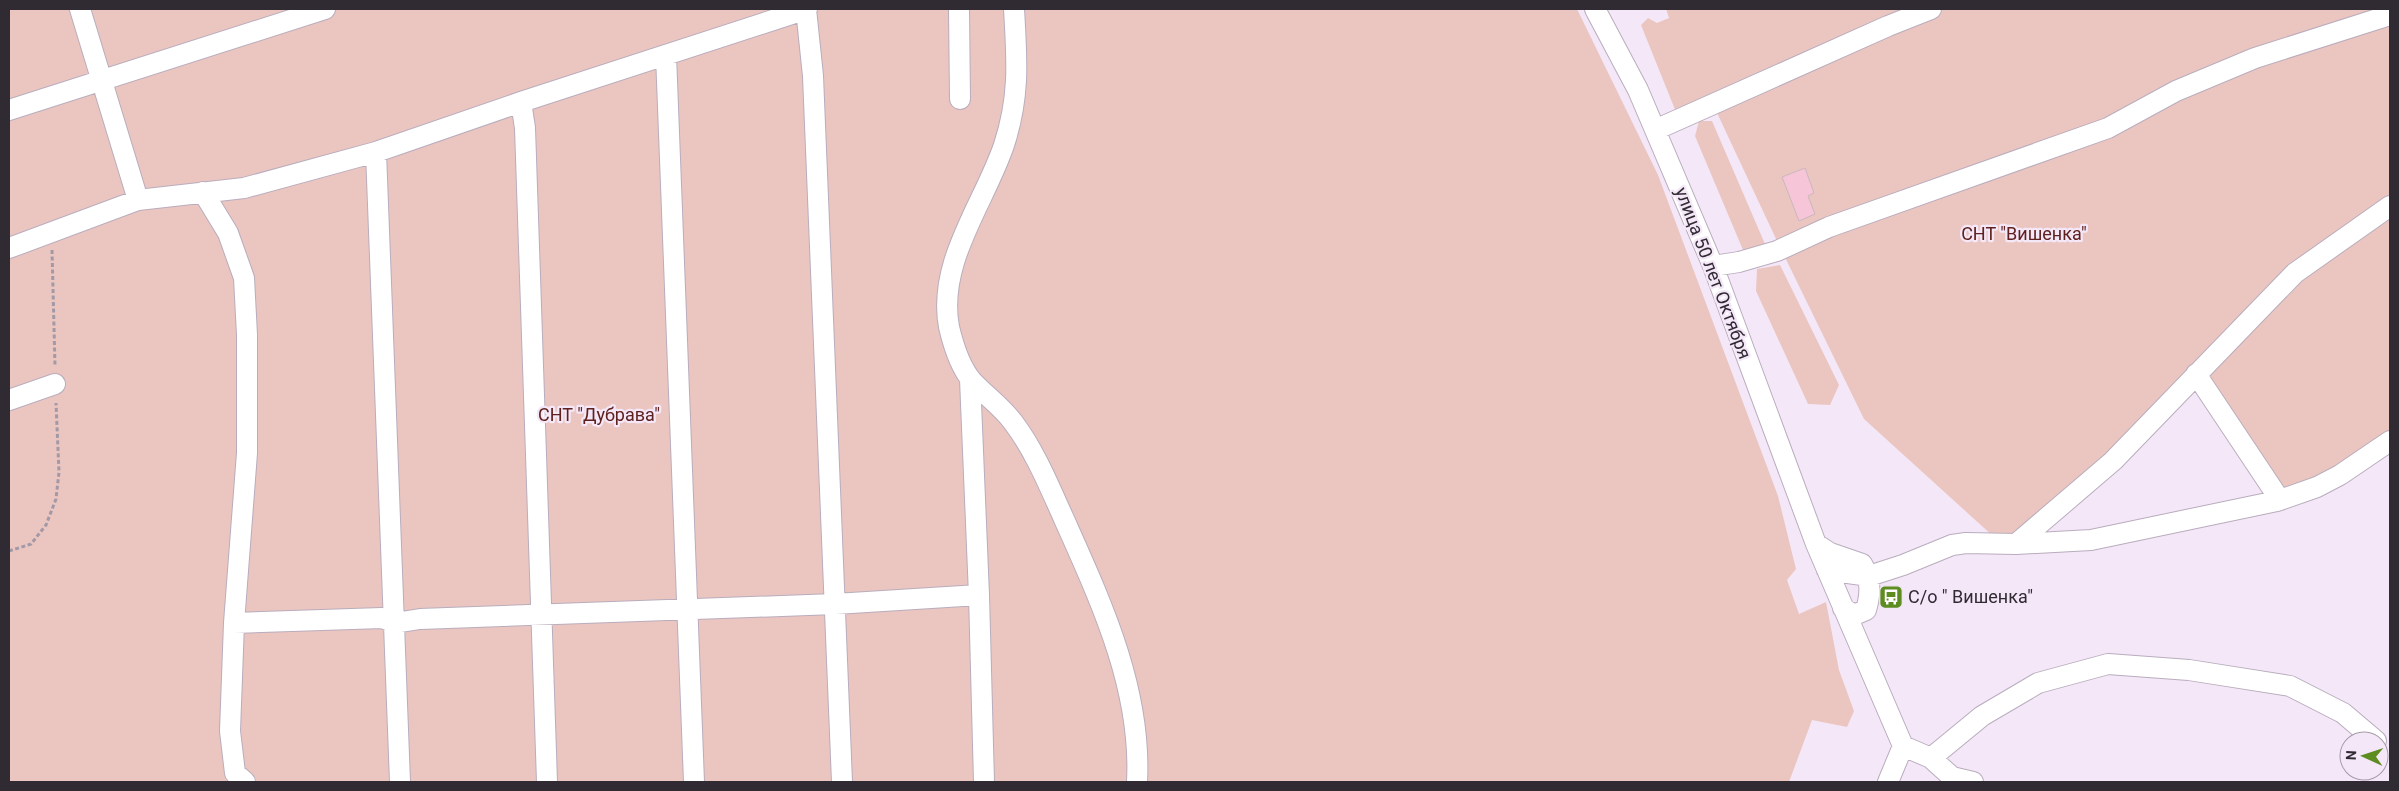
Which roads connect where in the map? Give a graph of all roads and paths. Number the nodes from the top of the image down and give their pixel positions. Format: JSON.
{"nodes":[{"id":1,"x":80,"y":9,"type":"edge"},
{"id":2,"x":325,"y":9,"type":"edge"},
{"id":3,"x":807,"y":9,"type":"edge"},
{"id":4,"x":958,"y":9,"type":"edge"},
{"id":5,"x":1014,"y":9,"type":"edge"},
{"id":6,"x":1595,"y":9,"type":"edge"},
{"id":7,"x":1931,"y":9,"type":"edge"},
{"id":8,"x":2390,"y":15,"type":"edge"},
{"id":9,"x":666,"y":54,"type":"junction"},
{"id":10,"x":103,"y":80,"type":"junction"},
{"id":11,"x":960,"y":99,"type":"dead end"},
{"id":12,"x":521,"y":102,"type":"junction"},
{"id":13,"x":9,"y":110,"type":"edge"},
{"id":14,"x":1655,"y":130,"type":"junction"},
{"id":15,"x":376,"y":152,"type":"junction"},
{"id":16,"x":203,"y":192,"type":"junction"},
{"id":17,"x":138,"y":200,"type":"junction"},
{"id":18,"x":2390,"y":206,"type":"edge"},
{"id":19,"x":9,"y":248,"type":"edge"},
{"id":20,"x":1713,"y":266,"type":"junction"},
{"id":21,"x":2196,"y":374,"type":"junction"},
{"id":22,"x":970,"y":379,"type":"junction"},
{"id":23,"x":55,"y":384,"type":"dead end"},
{"id":24,"x":9,"y":400,"type":"edge"},
{"id":25,"x":2390,"y":441,"type":"edge"},
{"id":26,"x":2280,"y":500,"type":"junction"},
{"id":27,"x":1816,"y":544,"type":"junction"},
{"id":28,"x":2016,"y":544,"type":"junction"},
{"id":29,"x":1827,"y":570,"type":"junction"},
{"id":30,"x":1869,"y":576,"type":"junction"},
{"id":31,"x":979,"y":596,"type":"junction"},
{"id":32,"x":835,"y":604,"type":"junction"},
{"id":33,"x":688,"y":607,"type":"junction"},
{"id":34,"x":1843,"y":608,"type":"junction"},
{"id":35,"x":543,"y":614,"type":"junction"},
{"id":36,"x":234,"y":623,"type":"junction"},
{"id":37,"x":395,"y":623,"type":"junction"},
{"id":38,"x":2364,"y":731,"type":"edge"},
{"id":39,"x":1903,"y":746,"type":"junction"},
{"id":40,"x":1931,"y":758,"type":"junction"},
{"id":41,"x":246,"y":782,"type":"edge"},
{"id":42,"x":400,"y":782,"type":"edge"},
{"id":43,"x":547,"y":782,"type":"edge"},
{"id":44,"x":694,"y":782,"type":"edge"},
{"id":45,"x":842,"y":782,"type":"edge"},
{"id":46,"x":984,"y":782,"type":"edge"},
{"id":47,"x":1137,"y":782,"type":"edge"},
{"id":48,"x":1888,"y":782,"type":"edge"},
{"id":49,"x":1973,"y":782,"type":"edge"}],
"edges":[{"from":1,"to":10,"type":"street"},
{"from":2,"to":10,"type":"street"},
{"from":3,"to":9,"type":"street"},
{"from":3,"to":32,"type":"street"},
{"from":4,"to":11,"type":"street"},
{"from":5,"to":22,"type":"street"},
{"from":6,"to":14,"type":"street","name":"улица 50 лет Октября"},
{"from":7,"to":14,"type":"street"},
{"from":8,"to":20,"type":"street"},
{"from":9,"to":12,"type":"street"},
{"from":9,"to":33,"type":"street"},
{"from":10,"to":13,"type":"street"},
{"from":10,"to":17,"type":"street"},
{"from":12,"to":15,"type":"street"},
{"from":12,"to":35,"type":"street"},
{"from":14,"to":20,"type":"street","name":"улица 50 лет Октября"},
{"from":15,"to":16,"type":"street"},
{"from":15,"to":37,"type":"street"},
{"from":16,"to":17,"type":"street"},
{"from":16,"to":36,"type":"street"},
{"from":17,"to":19,"type":"street"},
{"from":18,"to":21,"type":"street"},
{"from":20,"to":27,"type":"street","name":"улица 50 лет Октября"},
{"from":21,"to":26,"type":"street"},
{"from":21,"to":28,"type":"street"},
{"from":22,"to":31,"type":"street"},
{"from":22,"to":47,"type":"street"},
{"from":23,"to":24,"type":"street"},
{"from":25,"to":26,"type":"street"},
{"from":26,"to":28,"type":"street"},
{"from":27,"to":29,"type":"street","name":"улица 50 лет Октября"},
{"from":27,"to":30,"type":"street"},
{"from":28,"to":30,"type":"street"},
{"from":29,"to":30,"type":"street"},
{"from":29,"to":34,"type":"street","name":"улица 50 лет Октября"},
{"from":30,"to":34,"type":"street"},
{"from":31,"to":32,"type":"street"},
{"from":31,"to":46,"type":"street"},
{"from":32,"to":33,"type":"street"},
{"from":32,"to":45,"type":"street"},
{"from":33,"to":35,"type":"street"},
{"from":33,"to":44,"type":"street"},
{"from":34,"to":39,"type":"street","name":"улица 50 лет Октября"},
{"from":35,"to":37,"type":"street"},
{"from":35,"to":43,"type":"street"},
{"from":36,"to":37,"type":"street"},
{"from":36,"to":41,"type":"street"},
{"from":37,"to":42,"type":"street"},
{"from":38,"to":40,"type":"street"},
{"from":39,"to":40,"type":"street"},
{"from":39,"to":48,"type":"street"},
{"from":40,"to":49,"type":"street"}]}
